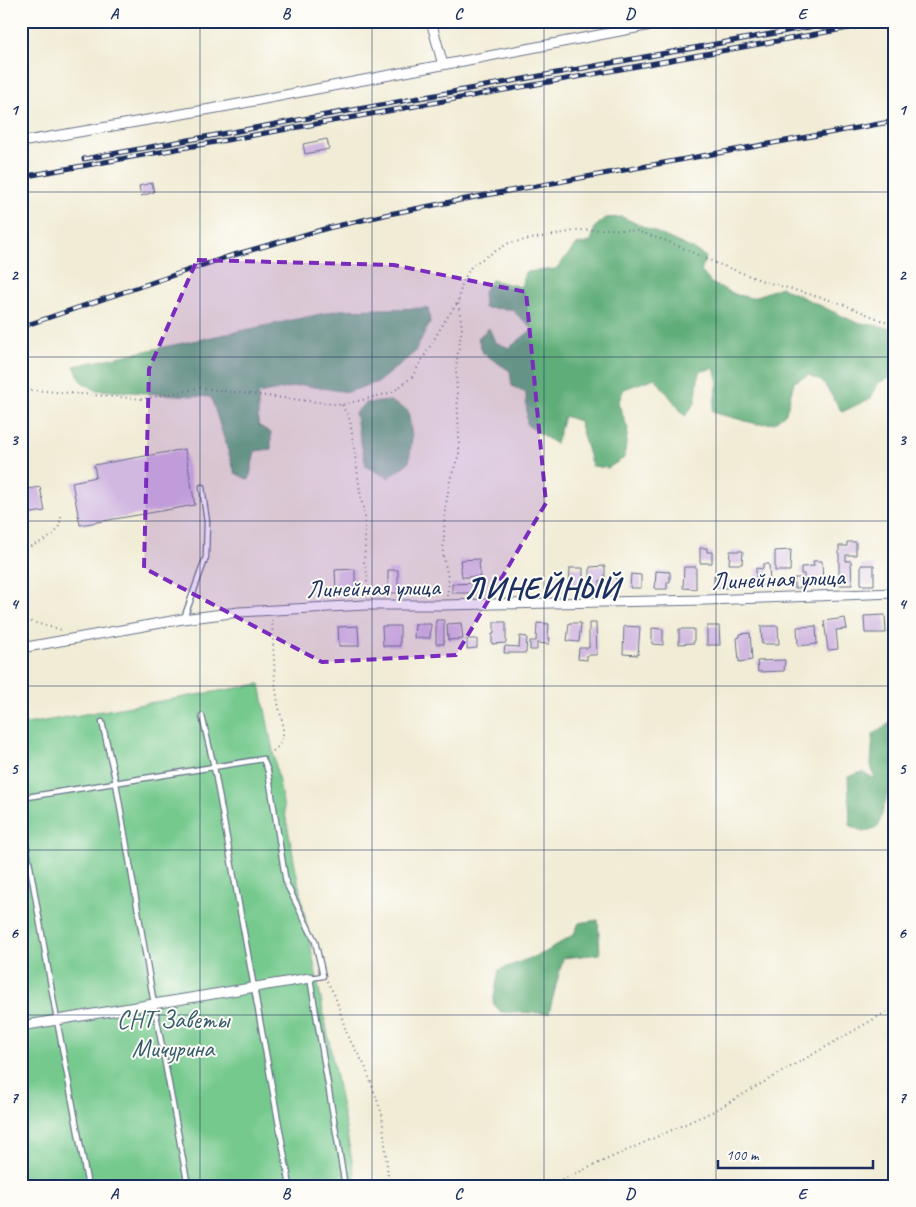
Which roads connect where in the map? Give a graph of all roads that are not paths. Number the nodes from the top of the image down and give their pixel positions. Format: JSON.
{"nodes":[{"id":1,"x":431,"y":21,"type":"edge"},
{"id":2,"x":672,"y":21,"type":"edge"},
{"id":3,"x":443,"y":65,"type":"junction"},
{"id":4,"x":21,"y":142,"type":"edge"},
{"id":5,"x":202,"y":487,"type":"dead end"},
{"id":6,"x":895,"y":593,"type":"edge"},
{"id":7,"x":183,"y":619,"type":"junction"},
{"id":8,"x":21,"y":648,"type":"edge"},
{"id":9,"x":202,"y":716,"type":"dead end"},
{"id":10,"x":102,"y":722,"type":"dead end"},
{"id":11,"x":214,"y":767,"type":"junction"},
{"id":12,"x":116,"y":783,"type":"junction"},
{"id":13,"x":21,"y":798,"type":"edge"},
{"id":14,"x":21,"y":816,"type":"edge"},
{"id":15,"x":310,"y":978,"type":"junction"},
{"id":16,"x":254,"y":988,"type":"junction"},
{"id":17,"x":154,"y":1004,"type":"junction"},
{"id":18,"x":57,"y":1020,"type":"junction"},
{"id":19,"x":21,"y":1026,"type":"edge"},
{"id":20,"x":88,"y":1186,"type":"edge"},
{"id":21,"x":188,"y":1186,"type":"edge"},
{"id":22,"x":290,"y":1186,"type":"edge"},
{"id":23,"x":345,"y":1186,"type":"edge"}],
"edges":[{"from":1,"to":3,"type":"street"},
{"from":2,"to":3,"type":"street"},
{"from":3,"to":4,"type":"street"},
{"from":5,"to":7,"type":"lane"},
{"from":6,"to":7,"type":"street","name":"Линейная улица"},
{"from":7,"to":8,"type":"street","name":"Линейная улица"},
{"from":9,"to":11,"type":"lane"},
{"from":10,"to":12,"type":"lane"},
{"from":11,"to":12,"type":"lane"},
{"from":11,"to":15,"type":"lane"},
{"from":11,"to":16,"type":"lane"},
{"from":12,"to":13,"type":"lane"},
{"from":12,"to":17,"type":"lane"},
{"from":14,"to":18,"type":"lane"},
{"from":15,"to":16,"type":"street"},
{"from":15,"to":23,"type":"lane"},
{"from":16,"to":17,"type":"street"},
{"from":16,"to":22,"type":"lane"},
{"from":17,"to":18,"type":"street"},
{"from":17,"to":21,"type":"lane"},
{"from":18,"to":19,"type":"street"},
{"from":18,"to":20,"type":"lane"}]}
